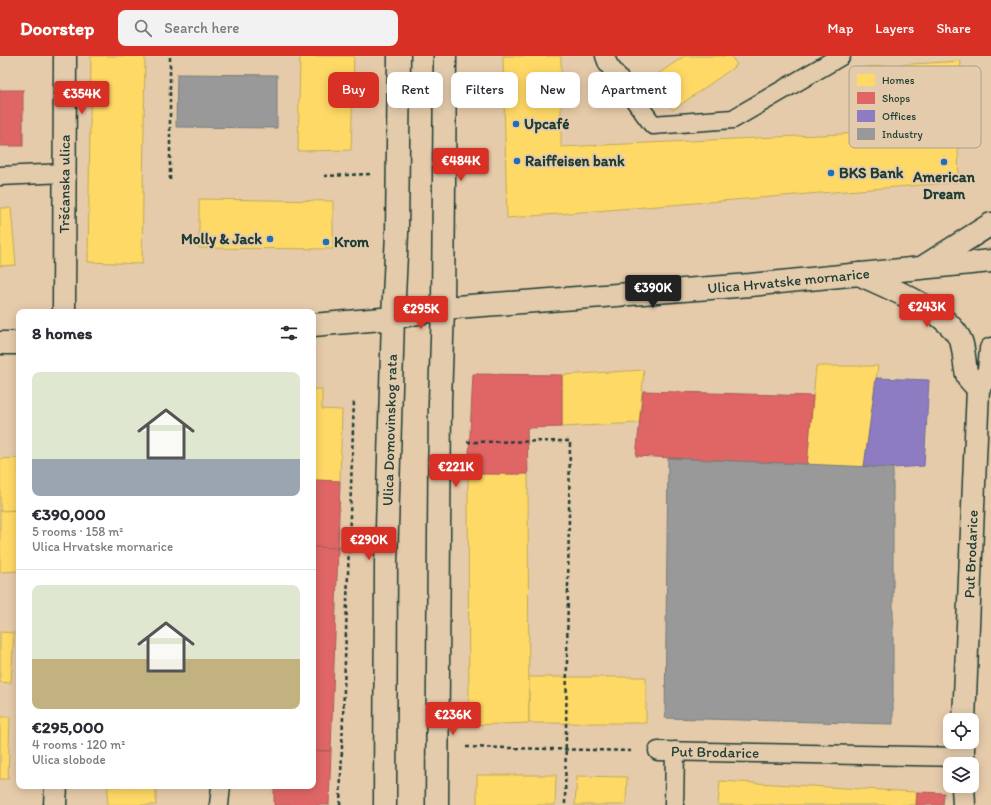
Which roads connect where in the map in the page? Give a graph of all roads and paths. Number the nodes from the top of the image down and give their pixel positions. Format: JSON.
{"nodes":[{"id":1,"x":65,"y":56,"type":"edge"},
{"id":2,"x":170,"y":56,"type":"edge"},
{"id":3,"x":399,"y":56,"type":"edge"},
{"id":4,"x":445,"y":56,"type":"edge"},
{"id":5,"x":605,"y":56,"type":"edge"},
{"id":6,"x":841,"y":56,"type":"edge"},
{"id":7,"x":65,"y":173,"type":"junction"},
{"id":8,"x":375,"y":174,"type":"dead end"},
{"id":9,"x":0,"y":176,"type":"edge"},
{"id":10,"x":324,"y":176,"type":"dead end"},
{"id":11,"x":170,"y":180,"type":"dead end"},
{"id":12,"x":991,"y":224,"type":"edge"},
{"id":13,"x":991,"y":261,"type":"edge"},
{"id":14,"x":923,"y":268,"type":"junction"},
{"id":15,"x":859,"y":274,"type":"junction"},
{"id":16,"x":443,"y":308,"type":"junction"},
{"id":17,"x":64,"y":309,"type":"edge"},
{"id":18,"x":393,"y":318,"type":"junction"},
{"id":19,"x":316,"y":325,"type":"edge"},
{"id":20,"x":0,"y":343,"type":"edge"},
{"id":21,"x":16,"y":343,"type":"edge"},
{"id":22,"x":991,"y":349,"type":"edge"},
{"id":23,"x":978,"y":389,"type":"junction"},
{"id":24,"x":354,"y":400,"type":"dead end"},
{"id":25,"x":460,"y":442,"type":"dead end"},
{"id":26,"x":964,"y":713,"type":"edge"},
{"id":27,"x":461,"y":747,"type":"dead end"},
{"id":28,"x":567,"y":750,"type":"junction"},
{"id":29,"x":667,"y":751,"type":"junction"},
{"id":30,"x":963,"y":754,"type":"edge"},
{"id":31,"x":56,"y":789,"type":"edge"},
{"id":32,"x":221,"y":789,"type":"edge"},
{"id":33,"x":963,"y":793,"type":"edge"},
{"id":34,"x":55,"y":805,"type":"edge"},
{"id":35,"x":220,"y":805,"type":"edge"},
{"id":36,"x":340,"y":805,"type":"edge"},
{"id":37,"x":385,"y":805,"type":"edge"},
{"id":38,"x":436,"y":805,"type":"edge"},
{"id":39,"x":565,"y":805,"type":"edge"},
{"id":40,"x":674,"y":805,"type":"edge"},
{"id":41,"x":964,"y":805,"type":"edge"}],
"edges":[{"from":1,"to":7,"type":"main road","name":"Tršćanska ulica"},
{"from":2,"to":11,"type":"path"},
{"from":3,"to":18,"type":"main road","name":"Ulica Domovinskog rata"},
{"from":4,"to":16,"type":"main road"},
{"from":5,"to":6,"type":"lane"},
{"from":7,"to":9,"type":"lane"},
{"from":7,"to":17,"type":"main road","name":"Tršćanska ulica"},
{"from":8,"to":10,"type":"path"},
{"from":12,"to":14,"type":"main road"},
{"from":13,"to":14,"type":"main road","name":"Ulica Hrvatske mornarice"},
{"from":14,"to":15,"type":"main road","name":"Ulica Hrvatske mornarice"},
{"from":15,"to":16,"type":"main road","name":"Ulica Hrvatske mornarice"},
{"from":15,"to":23,"type":"main road"},
{"from":16,"to":18,"type":"main road","name":"Ulica Hrvatske mornarice"},
{"from":16,"to":38,"type":"main road"},
{"from":18,"to":19,"type":"main road","name":"Ulica Hrvatske mornarice"},
{"from":18,"to":37,"type":"main road","name":"Ulica Domovinskog rata"},
{"from":20,"to":21,"type":"main road"},
{"from":22,"to":23,"type":"main road"},
{"from":23,"to":26,"type":"main road","name":"Put Brodarice"},
{"from":24,"to":36,"type":"path"},
{"from":25,"to":28,"type":"path"},
{"from":27,"to":28,"type":"path"},
{"from":28,"to":29,"type":"path"},
{"from":28,"to":39,"type":"path"},
{"from":29,"to":30,"type":"lane","name":"Put Brodarice"},
{"from":29,"to":40,"type":"lane"},
{"from":31,"to":34,"type":"main road"},
{"from":32,"to":35,"type":"lane"},
{"from":33,"to":41,"type":"main road"}]}
